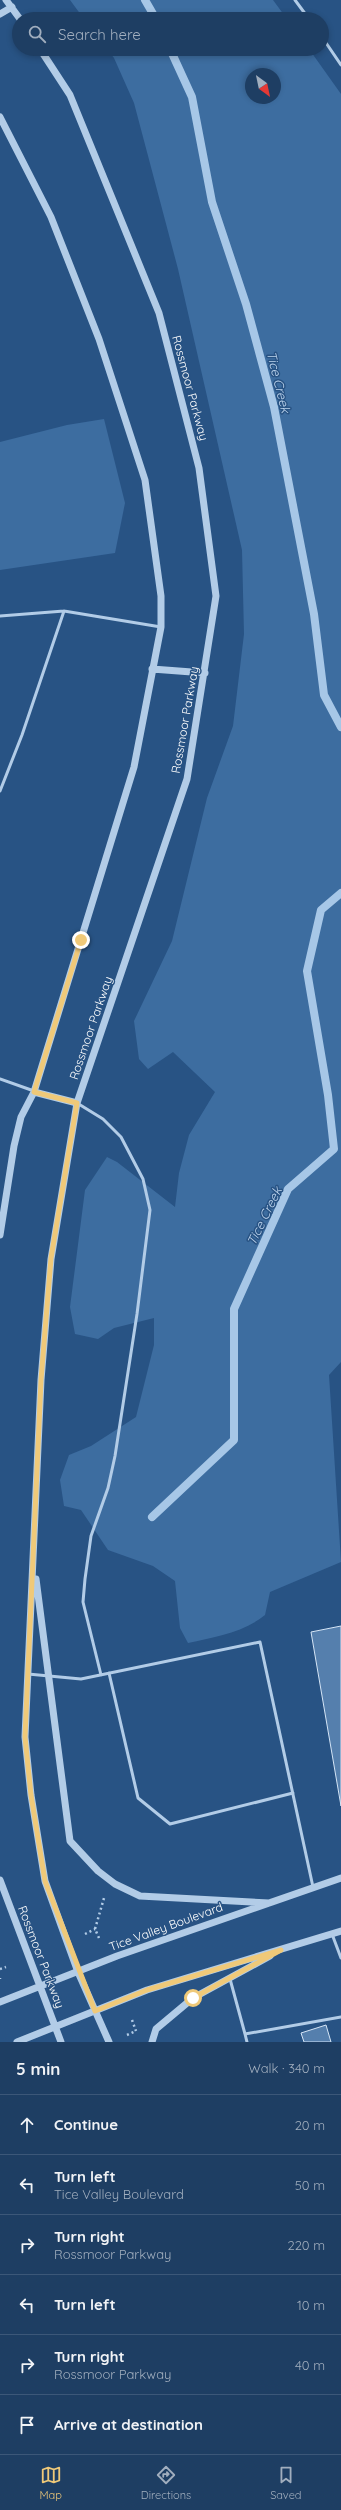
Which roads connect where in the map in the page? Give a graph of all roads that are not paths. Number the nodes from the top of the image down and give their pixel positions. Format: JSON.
{"nodes":[{"id":1,"x":6,"y":0,"type":"edge"},
{"id":2,"x":295,"y":0,"type":"edge"},
{"id":3,"x":12,"y":7,"type":"junction"},
{"id":4,"x":15,"y":12,"type":"edge"},
{"id":5,"x":304,"y":12,"type":"edge"},
{"id":6,"x":0,"y":14,"type":"edge"},
{"id":7,"x":329,"y":47,"type":"edge"},
{"id":8,"x":45,"y":56,"type":"edge"},
{"id":9,"x":341,"y":65,"type":"edge"},
{"id":10,"x":0,"y":117,"type":"edge"},
{"id":11,"x":64,"y":611,"type":"junction"},
{"id":12,"x":0,"y":616,"type":"edge"},
{"id":13,"x":161,"y":627,"type":"junction"},
{"id":14,"x":152,"y":669,"type":"junction"},
{"id":15,"x":205,"y":673,"type":"junction"},
{"id":16,"x":0,"y":790,"type":"edge"},
{"id":17,"x":0,"y":1079,"type":"edge"},
{"id":18,"x":34,"y":1092,"type":"junction"},
{"id":19,"x":77,"y":1103,"type":"junction"},
{"id":20,"x":0,"y":1235,"type":"edge"},
{"id":21,"x":33,"y":1555,"type":"junction"},
{"id":22,"x":109,"y":1673,"type":"junction"},
{"id":23,"x":28,"y":1674,"type":"junction"},
{"id":24,"x":101,"y":1675,"type":"junction"},
{"id":25,"x":47,"y":1676,"type":"junction"},
{"id":26,"x":293,"y":1793,"type":"junction"},
{"id":27,"x":341,"y":1878,"type":"edge"},
{"id":28,"x":0,"y":1880,"type":"edge"},
{"id":29,"x":313,"y":1887,"type":"junction"},
{"id":30,"x":269,"y":1903,"type":"junction"},
{"id":31,"x":341,"y":1931,"type":"edge"},
{"id":32,"x":332,"y":1934,"type":"junction"},
{"id":33,"x":281,"y":1950,"type":"junction"},
{"id":34,"x":341,"y":1958,"type":"edge"},
{"id":35,"x":78,"y":1972,"type":"junction"},
{"id":36,"x":230,"y":1979,"type":"junction"},
{"id":37,"x":41,"y":1986,"type":"junction"},
{"id":38,"x":0,"y":2002,"type":"edge"},
{"id":39,"x":95,"y":2011,"type":"junction"},
{"id":40,"x":341,"y":2017,"type":"edge"},
{"id":41,"x":55,"y":2027,"type":"junction"},
{"id":42,"x":245,"y":2034,"type":"junction"},
{"id":43,"x":17,"y":2042,"type":"edge"},
{"id":44,"x":61,"y":2042,"type":"edge"},
{"id":45,"x":109,"y":2042,"type":"edge"},
{"id":46,"x":152,"y":2042,"type":"edge"},
{"id":47,"x":247,"y":2042,"type":"edge"}],
"edges":[{"from":1,"to":3,"type":"street"},
{"from":2,"to":5,"type":"lane"},
{"from":3,"to":4,"type":"street"},
{"from":3,"to":6,"type":"street"},
{"from":7,"to":9,"type":"lane"},
{"from":8,"to":15,"type":"street","name":"Rossmoor Parkway"},
{"from":10,"to":13,"type":"street"},
{"from":11,"to":12,"type":"lane"},
{"from":11,"to":13,"type":"lane"},
{"from":11,"to":16,"type":"lane"},
{"from":13,"to":14,"type":"street"},
{"from":14,"to":15,"type":"street"},
{"from":14,"to":18,"type":"street"},
{"from":15,"to":19,"type":"street","name":"Rossmoor Parkway"},
{"from":17,"to":18,"type":"lane"},
{"from":18,"to":19,"type":"street"},
{"from":18,"to":20,"type":"street"},
{"from":19,"to":21,"type":"street","name":"Rossmoor Parkway"},
{"from":19,"to":24,"type":"lane"},
{"from":21,"to":23,"type":"street","name":"Rossmoor Parkway"},
{"from":21,"to":25,"type":"street"},
{"from":22,"to":24,"type":"lane"},
{"from":22,"to":26,"type":"lane"},
{"from":22,"to":26,"type":"lane"},
{"from":23,"to":25,"type":"lane"},
{"from":23,"to":35,"type":"street","name":"Rossmoor Parkway"},
{"from":24,"to":25,"type":"lane"},
{"from":25,"to":30,"type":"street"},
{"from":26,"to":29,"type":"lane"},
{"from":27,"to":29,"type":"street","name":"Tice Valley Boulevard"},
{"from":28,"to":37,"type":"street","name":"Rossmoor Parkway"},
{"from":29,"to":30,"type":"street","name":"Tice Valley Boulevard"},
{"from":30,"to":35,"type":"street","name":"Tice Valley Boulevard"},
{"from":31,"to":32,"type":"street"},
{"from":32,"to":33,"type":"street"},
{"from":32,"to":34,"type":"lane"},
{"from":33,"to":36,"type":"street"},
{"from":33,"to":39,"type":"street"},
{"from":35,"to":37,"type":"street","name":"Tice Valley Boulevard"},
{"from":35,"to":39,"type":"street","name":"Rossmoor Parkway"},
{"from":36,"to":42,"type":"lane"},
{"from":36,"to":46,"type":"street"},
{"from":37,"to":38,"type":"street","name":"Tice Valley Boulevard"},
{"from":37,"to":41,"type":"street","name":"Rossmoor Parkway"},
{"from":39,"to":41,"type":"street"},
{"from":39,"to":45,"type":"street","name":"Rossmoor Parkway"},
{"from":40,"to":42,"type":"lane"},
{"from":41,"to":43,"type":"street"},
{"from":41,"to":44,"type":"street","name":"Rossmoor Parkway"},
{"from":42,"to":47,"type":"lane"}]}
